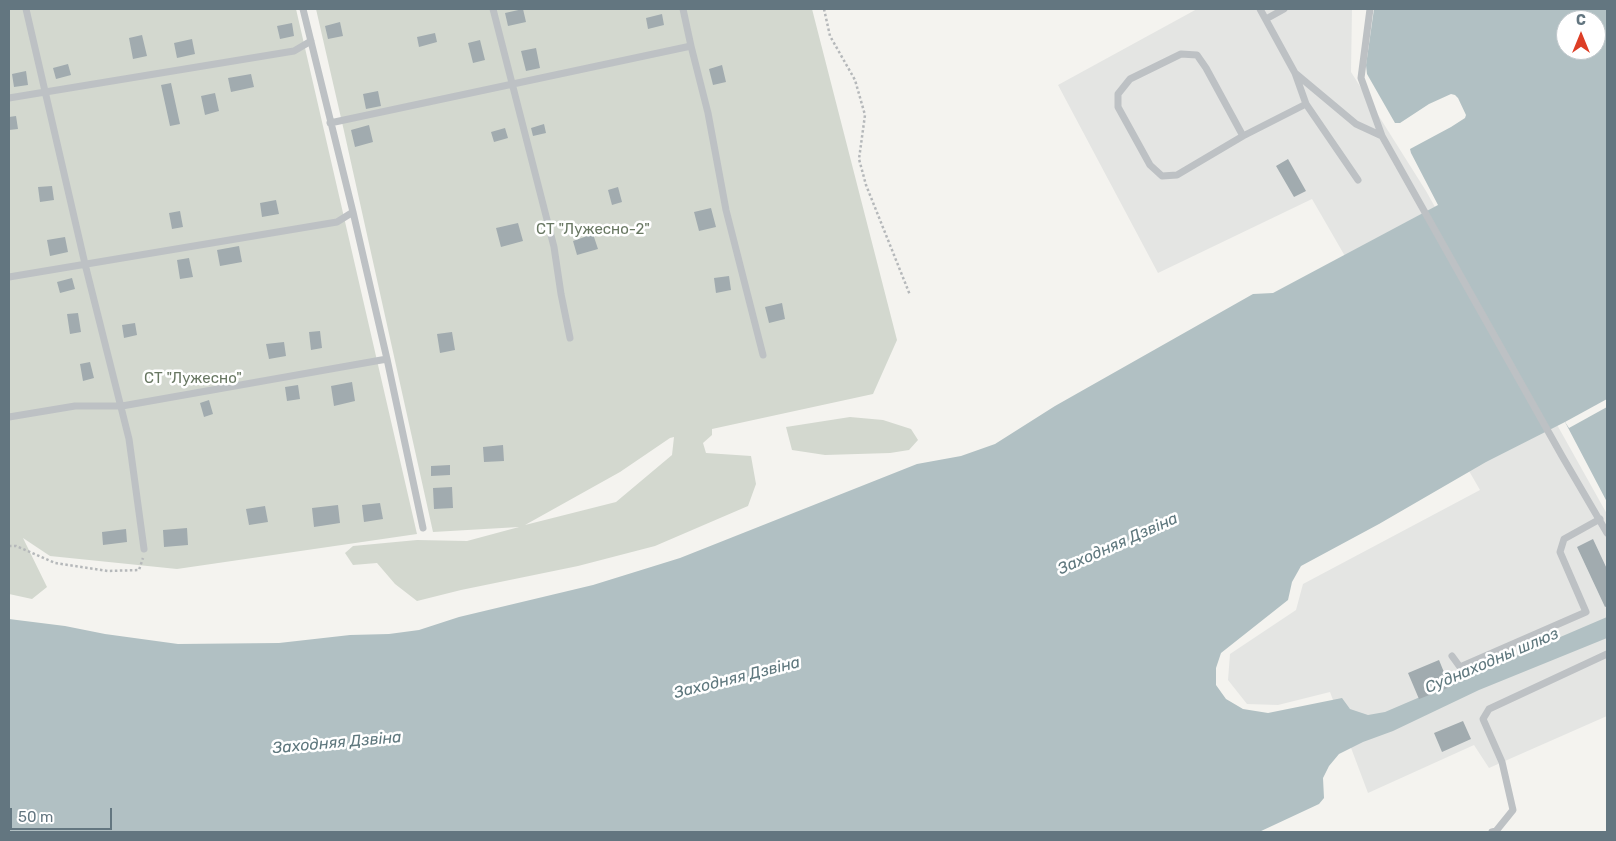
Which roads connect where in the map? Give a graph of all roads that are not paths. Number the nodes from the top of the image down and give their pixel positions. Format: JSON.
{"nodes":[{"id":1,"x":26,"y":9,"type":"edge"},
{"id":2,"x":303,"y":9,"type":"edge"},
{"id":3,"x":493,"y":9,"type":"edge"},
{"id":4,"x":683,"y":9,"type":"edge"},
{"id":5,"x":1260,"y":9,"type":"edge"},
{"id":6,"x":1284,"y":9,"type":"edge"},
{"id":7,"x":1370,"y":9,"type":"edge"},
{"id":8,"x":1266,"y":19,"type":"junction"},
{"id":9,"x":311,"y":41,"type":"junction"},
{"id":10,"x":691,"y":46,"type":"junction"},
{"id":11,"x":1295,"y":73,"type":"junction"},
{"id":12,"x":513,"y":85,"type":"junction"},
{"id":13,"x":46,"y":92,"type":"junction"},
{"id":14,"x":9,"y":98,"type":"edge"},
{"id":15,"x":1306,"y":104,"type":"junction"},
{"id":16,"x":330,"y":123,"type":"junction"},
{"id":17,"x":1243,"y":136,"type":"junction"},
{"id":18,"x":1382,"y":136,"type":"junction"},
{"id":19,"x":1358,"y":180,"type":"dead end"},
{"id":20,"x":353,"y":212,"type":"junction"},
{"id":21,"x":85,"y":264,"type":"junction"},
{"id":22,"x":9,"y":277,"type":"edge"},
{"id":23,"x":570,"y":338,"type":"dead end"},
{"id":24,"x":763,"y":355,"type":"dead end"},
{"id":25,"x":387,"y":359,"type":"junction"},
{"id":26,"x":122,"y":406,"type":"junction"},
{"id":27,"x":9,"y":417,"type":"edge"},
{"id":28,"x":1600,"y":519,"type":"junction"},
{"id":29,"x":424,"y":528,"type":"dead end"},
{"id":30,"x":1607,"y":533,"type":"edge"},
{"id":31,"x":144,"y":549,"type":"road end"},
{"id":32,"x":1607,"y":654,"type":"edge"},
{"id":33,"x":1452,"y":656,"type":"dead end"},
{"id":34,"x":1492,"y":832,"type":"edge"}],
"edges":[{"from":1,"to":13,"type":"lane"},
{"from":2,"to":9,"type":"lane"},
{"from":3,"to":12,"type":"lane"},
{"from":4,"to":10,"type":"lane"},
{"from":5,"to":8,"type":"lane"},
{"from":6,"to":8,"type":"lane"},
{"from":7,"to":18,"type":"lane"},
{"from":8,"to":11,"type":"lane"},
{"from":9,"to":13,"type":"lane"},
{"from":9,"to":16,"type":"lane"},
{"from":10,"to":12,"type":"lane"},
{"from":10,"to":24,"type":"lane"},
{"from":11,"to":15,"type":"lane"},
{"from":11,"to":18,"type":"lane"},
{"from":12,"to":16,"type":"lane"},
{"from":12,"to":23,"type":"lane"},
{"from":13,"to":14,"type":"lane"},
{"from":13,"to":21,"type":"lane"},
{"from":15,"to":17,"type":"lane"},
{"from":15,"to":19,"type":"lane"},
{"from":16,"to":20,"type":"lane"},
{"from":17,"to":17,"type":"lane"},
{"from":18,"to":28,"type":"lane"},
{"from":20,"to":21,"type":"lane"},
{"from":20,"to":25,"type":"lane"},
{"from":21,"to":22,"type":"lane"},
{"from":21,"to":26,"type":"lane"},
{"from":25,"to":26,"type":"lane"},
{"from":25,"to":29,"type":"lane"},
{"from":26,"to":27,"type":"lane"},
{"from":26,"to":31,"type":"lane"},
{"from":28,"to":30,"type":"lane"},
{"from":28,"to":33,"type":"lane"},
{"from":32,"to":34,"type":"lane"}]}
